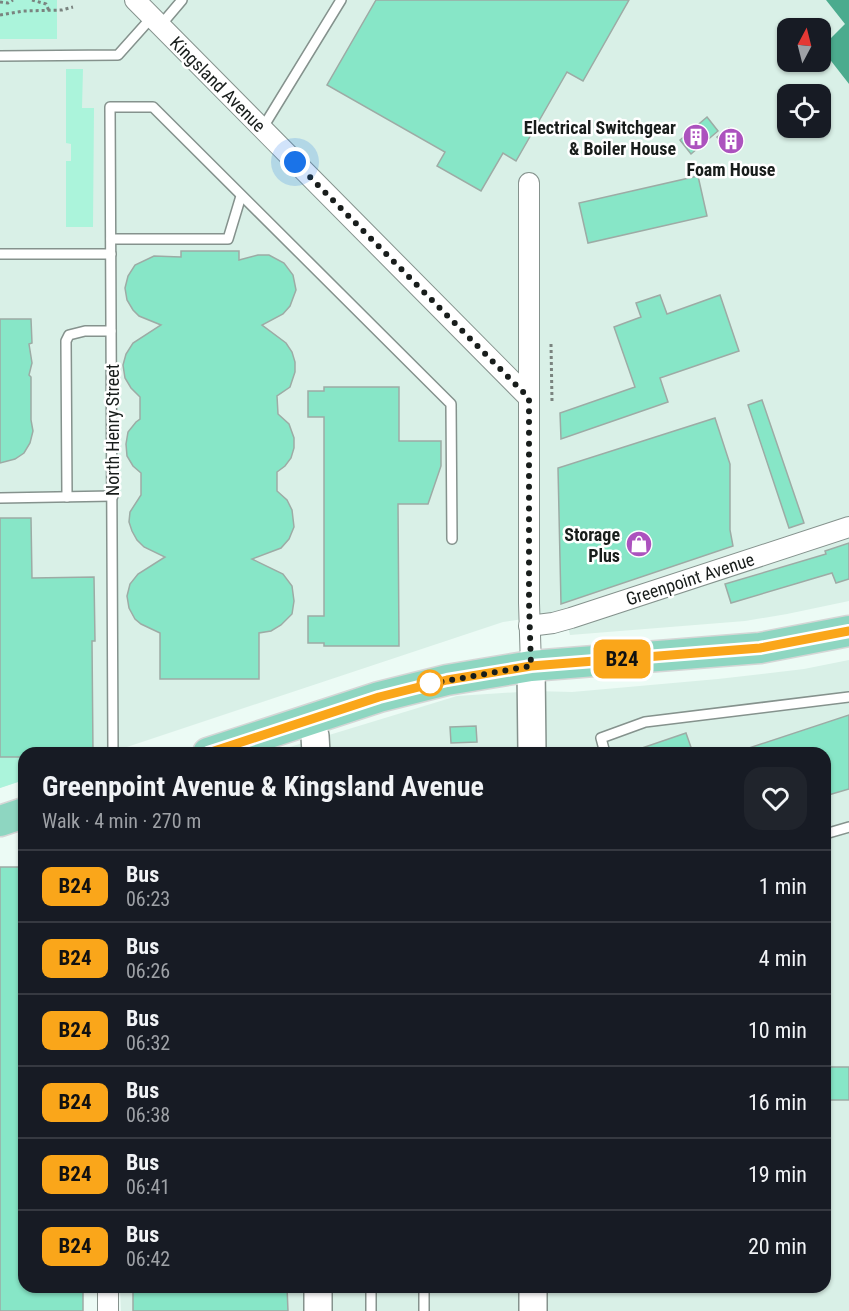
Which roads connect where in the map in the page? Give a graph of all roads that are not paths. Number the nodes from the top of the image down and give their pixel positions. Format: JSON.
{"nodes":[{"id":1,"x":135,"y":0,"type":"edge"},
{"id":2,"x":182,"y":0,"type":"edge"},
{"id":3,"x":340,"y":0,"type":"edge"},
{"id":4,"x":156,"y":22,"type":"junction"},
{"id":5,"x":0,"y":56,"type":"edge"},
{"id":6,"x":262,"y":129,"type":"junction"},
{"id":7,"x":529,"y":183,"type":"dead end"},
{"id":8,"x":241,"y":196,"type":"junction"},
{"id":9,"x":111,"y":239,"type":"junction"},
{"id":10,"x":0,"y":254,"type":"edge"},
{"id":11,"x":111,"y":254,"type":"junction"},
{"id":12,"x":111,"y":331,"type":"junction"},
{"id":13,"x":529,"y":398,"type":"junction"},
{"id":14,"x":113,"y":496,"type":"junction"},
{"id":15,"x":67,"y":497,"type":"junction"},
{"id":16,"x":0,"y":498,"type":"edge"},
{"id":17,"x":849,"y":526,"type":"edge"},
{"id":18,"x":452,"y":539,"type":"dead end"},
{"id":19,"x":529,"y":626,"type":"junction"},
{"id":20,"x":849,"y":631,"type":"edge"},
{"id":21,"x":531,"y":666,"type":"junction"},
{"id":22,"x":849,"y":697,"type":"edge"},
{"id":23,"x":311,"y":721,"type":"junction"},
{"id":24,"x":113,"y":747,"type":"edge"},
{"id":25,"x":227,"y":747,"type":"edge"},
{"id":26,"x":316,"y":747,"type":"edge"},
{"id":27,"x":532,"y":747,"type":"edge"},
{"id":28,"x":603,"y":747,"type":"edge"},
{"id":29,"x":18,"y":815,"type":"edge"},
{"id":30,"x":0,"y":821,"type":"edge"},
{"id":31,"x":849,"y":827,"type":"edge"},
{"id":32,"x":831,"y":832,"type":"edge"},
{"id":33,"x":108,"y":1293,"type":"edge"},
{"id":34,"x":318,"y":1293,"type":"edge"},
{"id":35,"x":371,"y":1293,"type":"edge"},
{"id":36,"x":424,"y":1293,"type":"edge"},
{"id":37,"x":533,"y":1293,"type":"edge"},
{"id":38,"x":108,"y":1311,"type":"edge"},
{"id":39,"x":318,"y":1311,"type":"edge"},
{"id":40,"x":371,"y":1311,"type":"edge"},
{"id":41,"x":424,"y":1311,"type":"edge"},
{"id":42,"x":533,"y":1311,"type":"edge"}],
"edges":[{"from":1,"to":4,"type":"street","name":"Kingsland Avenue"},
{"from":2,"to":4,"type":"lane"},
{"from":3,"to":6,"type":"lane"},
{"from":4,"to":5,"type":"lane"},
{"from":4,"to":6,"type":"street","name":"Kingsland Avenue"},
{"from":6,"to":13,"type":"street","name":"Kingsland Avenue"},
{"from":7,"to":13,"type":"street"},
{"from":8,"to":9,"type":"lane"},
{"from":8,"to":9,"type":"lane","name":"North Henry Street"},
{"from":8,"to":18,"type":"lane"},
{"from":9,"to":11,"type":"lane","name":"North Henry Street"},
{"from":10,"to":11,"type":"lane"},
{"from":11,"to":12,"type":"lane","name":"North Henry Street"},
{"from":12,"to":14,"type":"lane","name":"North Henry Street"},
{"from":12,"to":15,"type":"lane"},
{"from":13,"to":19,"type":"street"},
{"from":14,"to":15,"type":"lane"},
{"from":14,"to":24,"type":"lane","name":"North Henry Street"},
{"from":15,"to":16,"type":"lane"},
{"from":17,"to":19,"type":"street","name":"Greenpoint Avenue"},
{"from":19,"to":21,"type":"street"},
{"from":20,"to":21,"type":"main road"},
{"from":21,"to":23,"type":"main road"},
{"from":21,"to":27,"type":"main road"},
{"from":22,"to":28,"type":"lane"},
{"from":23,"to":25,"type":"main road"},
{"from":23,"to":26,"type":"main road"},
{"from":29,"to":30,"type":"main road"},
{"from":31,"to":32,"type":"lane"},
{"from":33,"to":38,"type":"street"},
{"from":34,"to":39,"type":"main road"},
{"from":35,"to":40,"type":"lane"},
{"from":36,"to":41,"type":"lane"},
{"from":37,"to":42,"type":"main road"}]}
